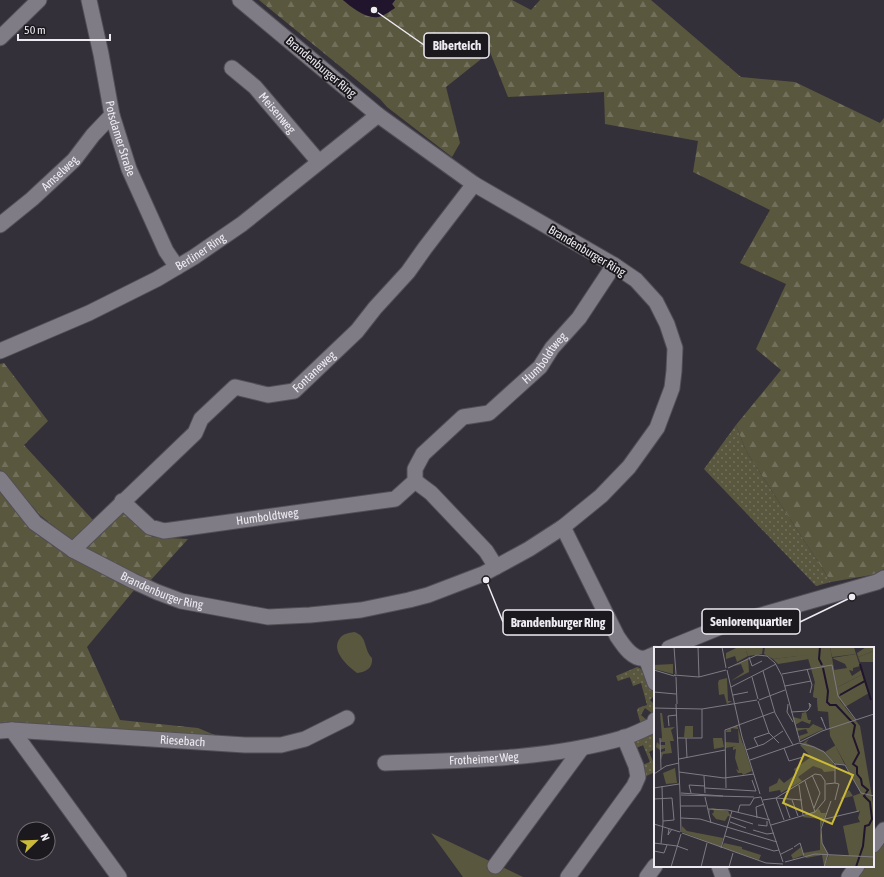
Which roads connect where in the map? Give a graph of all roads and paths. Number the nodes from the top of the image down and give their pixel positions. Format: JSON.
{"nodes":[{"id":1,"x":39,"y":0,"type":"edge"},
{"id":2,"x":89,"y":0,"type":"edge"},
{"id":3,"x":240,"y":0,"type":"edge"},
{"id":4,"x":0,"y":38,"type":"edge"},
{"id":5,"x":232,"y":68,"type":"dead end"},
{"id":6,"x":112,"y":115,"type":"junction"},
{"id":7,"x":378,"y":115,"type":"junction"},
{"id":8,"x":319,"y":162,"type":"junction"},
{"id":9,"x":474,"y":184,"type":"junction"},
{"id":10,"x":0,"y":225,"type":"edge"},
{"id":11,"x":614,"y":265,"type":"junction"},
{"id":12,"x":177,"y":267,"type":"junction"},
{"id":13,"x":0,"y":351,"type":"edge"},
{"id":14,"x":0,"y":479,"type":"edge"},
{"id":15,"x":415,"y":482,"type":"junction"},
{"id":16,"x":122,"y":501,"type":"junction"},
{"id":17,"x":564,"y":527,"type":"junction"},
{"id":18,"x":73,"y":550,"type":"junction"},
{"id":19,"x":496,"y":567,"type":"junction"},
{"id":20,"x":884,"y":578,"type":"edge"},
{"id":21,"x":671,"y":647,"type":"edge"},
{"id":22,"x":650,"y":656,"type":"edge"},
{"id":23,"x":654,"y":678,"type":"edge"},
{"id":24,"x":347,"y":718,"type":"dead end"},
{"id":25,"x":654,"y":725,"type":"edge"},
{"id":26,"x":6,"y":730,"type":"edge"},
{"id":27,"x":624,"y":737,"type":"junction"},
{"id":28,"x":582,"y":748,"type":"junction"},
{"id":29,"x":385,"y":763,"type":"dead end"},
{"id":30,"x":884,"y":830,"type":"edge"},
{"id":31,"x":874,"y":844,"type":"edge"},
{"id":32,"x":495,"y":866,"type":"dead end"},
{"id":33,"x":654,"y":867,"type":"edge"},
{"id":34,"x":719,"y":867,"type":"edge"},
{"id":35,"x":856,"y":867,"type":"edge"},
{"id":36,"x":119,"y":877,"type":"edge"},
{"id":37,"x":568,"y":877,"type":"edge"},
{"id":38,"x":647,"y":877,"type":"edge"},
{"id":39,"x":723,"y":877,"type":"edge"},
{"id":40,"x":849,"y":877,"type":"edge"}],
"edges":[{"from":1,"to":4,"type":"street"},
{"from":2,"to":6,"type":"street","name":"Potsdamer Straße"},
{"from":3,"to":7,"type":"street","name":"Brandenburger Ring"},
{"from":5,"to":8,"type":"street","name":"Meisenweg"},
{"from":6,"to":10,"type":"street","name":"Amselweg"},
{"from":6,"to":12,"type":"street","name":"Potsdamer Straße"},
{"from":7,"to":8,"type":"street","name":"Berliner Ring"},
{"from":7,"to":9,"type":"street","name":"Brandenburger Ring"},
{"from":8,"to":12,"type":"street","name":"Berliner Ring"},
{"from":9,"to":11,"type":"street","name":"Brandenburger Ring"},
{"from":9,"to":16,"type":"street","name":"Fontaneweg"},
{"from":11,"to":15,"type":"street","name":"Humboldtweg"},
{"from":11,"to":17,"type":"street","name":"Brandenburger Ring"},
{"from":12,"to":13,"type":"street","name":"Berliner Ring"},
{"from":14,"to":18,"type":"street","name":"Brandenburger Ring"},
{"from":15,"to":16,"type":"street","name":"Humboldtweg"},
{"from":15,"to":19,"type":"street"},
{"from":16,"to":18,"type":"street","name":"Fontaneweg"},
{"from":17,"to":19,"type":"street","name":"Brandenburger Ring"},
{"from":17,"to":22,"type":"street"},
{"from":18,"to":19,"type":"street","name":"Brandenburger Ring"},
{"from":20,"to":21,"type":"street"},
{"from":22,"to":23,"type":"street"},
{"from":24,"to":26,"type":"street","name":"Riesebach"},
{"from":25,"to":27,"type":"street","name":"Frotheimer Weg"},
{"from":26,"to":36,"type":"street","name":"Riesebach"},
{"from":27,"to":28,"type":"street","name":"Frotheimer Weg"},
{"from":27,"to":37,"type":"street"},
{"from":28,"to":29,"type":"street","name":"Frotheimer Weg"},
{"from":28,"to":32,"type":"street"},
{"from":30,"to":31,"type":"street"},
{"from":33,"to":38,"type":"street"},
{"from":34,"to":39,"type":"street"},
{"from":35,"to":40,"type":"street"}]}
